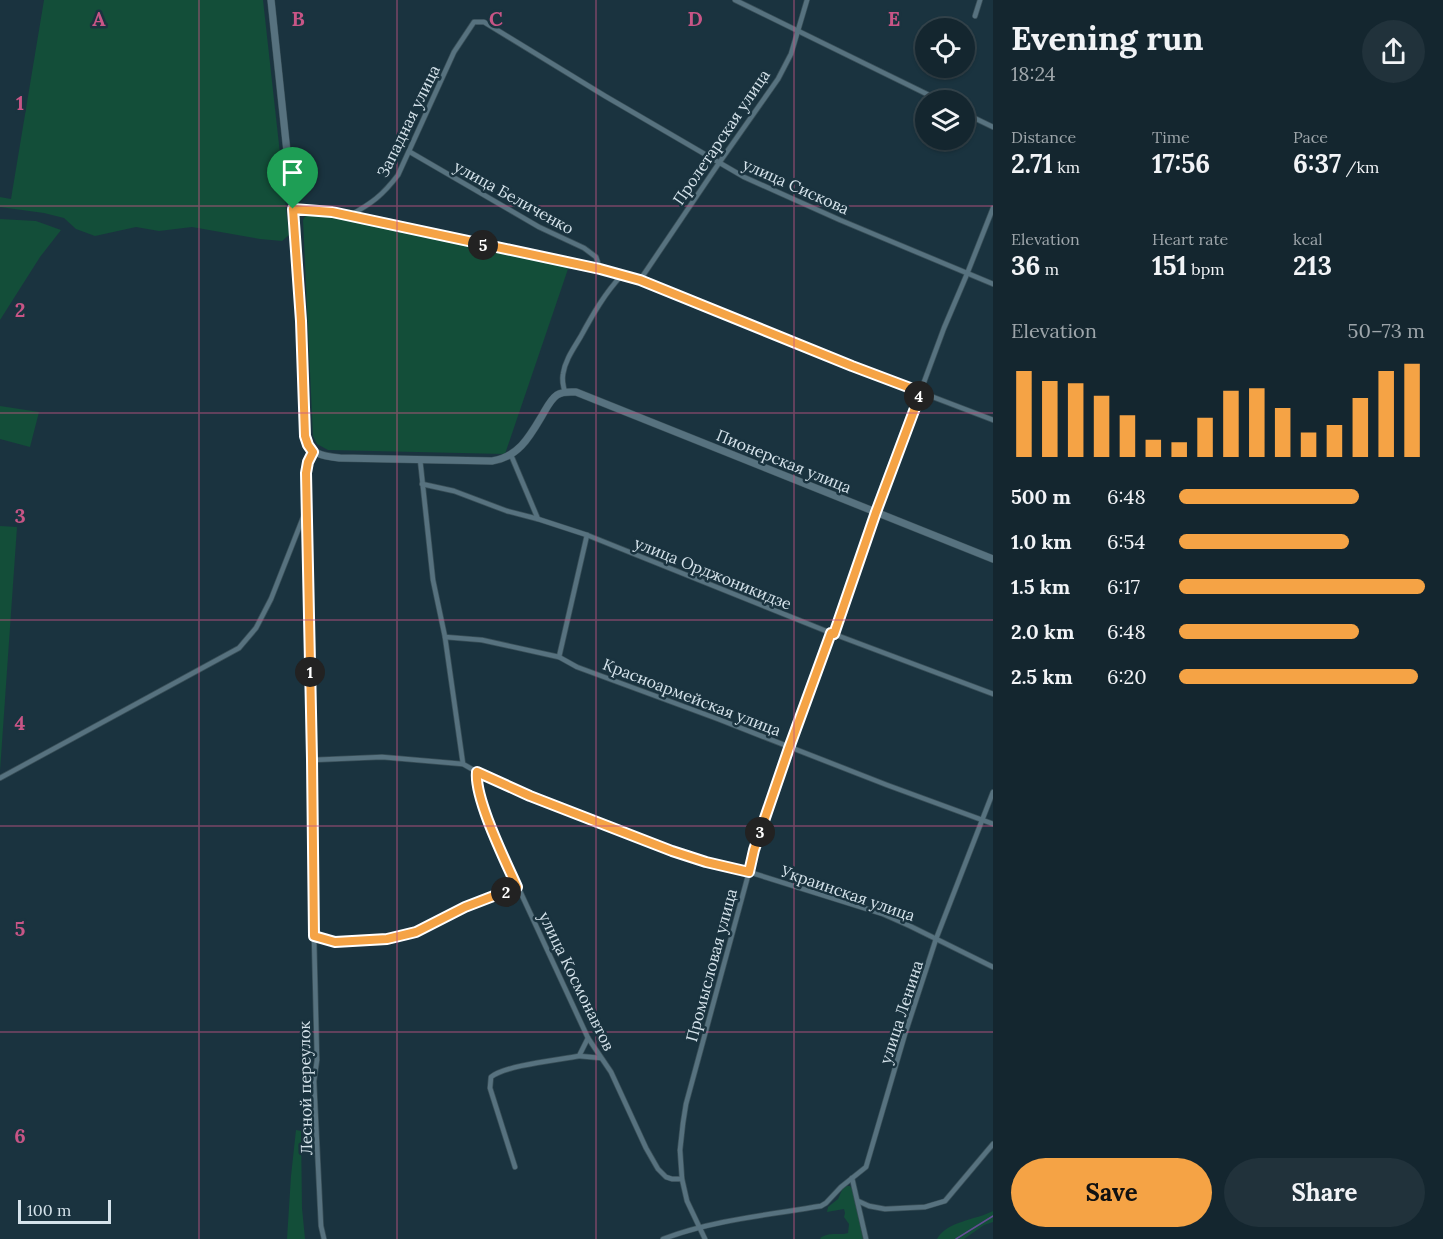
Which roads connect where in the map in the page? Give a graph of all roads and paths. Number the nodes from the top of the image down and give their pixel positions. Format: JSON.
{"nodes":[{"id":1,"x":271,"y":0,"type":"edge"},
{"id":2,"x":735,"y":0,"type":"edge"},
{"id":3,"x":807,"y":0,"type":"edge"},
{"id":4,"x":980,"y":0,"type":"edge"},
{"id":5,"x":975,"y":16,"type":"dead end"},
{"id":6,"x":474,"y":22,"type":"joint"},
{"id":7,"x":799,"y":32,"type":"junction"},
{"id":8,"x":918,"y":90,"type":"edge"},
{"id":9,"x":975,"y":118,"type":"edge"},
{"id":10,"x":993,"y":127,"type":"edge"},
{"id":11,"x":410,"y":152,"type":"junction"},
{"id":12,"x":719,"y":163,"type":"junction"},
{"id":13,"x":993,"y":208,"type":"edge"},
{"id":14,"x":293,"y":209,"type":"junction"},
{"id":15,"x":349,"y":216,"type":"junction"},
{"id":16,"x":600,"y":269,"type":"junction"},
{"id":17,"x":967,"y":274,"type":"junction"},
{"id":18,"x":622,"y":275,"type":"junction"},
{"id":19,"x":640,"y":280,"type":"junction"},
{"id":20,"x":993,"y":284,"type":"edge"},
{"id":21,"x":564,"y":392,"type":"junction"},
{"id":22,"x":921,"y":392,"type":"junction"},
{"id":23,"x":993,"y":420,"type":"edge"},
{"id":24,"x":313,"y":452,"type":"junction"},
{"id":25,"x":511,"y":455,"type":"junction"},
{"id":26,"x":420,"y":459,"type":"junction"},
{"id":27,"x":422,"y":484,"type":"junction"},
{"id":28,"x":307,"y":507,"type":"junction"},
{"id":29,"x":876,"y":512,"type":"junction"},
{"id":30,"x":538,"y":519,"type":"junction"},
{"id":31,"x":587,"y":535,"type":"junction"},
{"id":32,"x":993,"y":559,"type":"edge"},
{"id":33,"x":833,"y":633,"type":"junction"},
{"id":34,"x":445,"y":637,"type":"junction"},
{"id":35,"x":559,"y":657,"type":"junction"},
{"id":36,"x":993,"y":694,"type":"edge"},
{"id":37,"x":789,"y":748,"type":"junction"},
{"id":38,"x":312,"y":759,"type":"junction"},
{"id":39,"x":463,"y":764,"type":"junction"},
{"id":40,"x":477,"y":772,"type":"junction"},
{"id":41,"x":0,"y":778,"type":"edge"},
{"id":42,"x":993,"y":792,"type":"edge"},
{"id":43,"x":982,"y":819,"type":"junction"},
{"id":44,"x":993,"y":824,"type":"edge"},
{"id":45,"x":749,"y":872,"type":"junction"},
{"id":46,"x":517,"y":887,"type":"junction"},
{"id":47,"x":314,"y":936,"type":"junction"},
{"id":48,"x":936,"y":939,"type":"junction"},
{"id":49,"x":993,"y":967,"type":"edge"},
{"id":50,"x":588,"y":1038,"type":"junction"},
{"id":51,"x":579,"y":1056,"type":"junction"},
{"id":52,"x":601,"y":1058,"type":"junction"},
{"id":53,"x":993,"y":1144,"type":"edge"},
{"id":54,"x":515,"y":1167,"type":"dead end"},
{"id":55,"x":852,"y":1178,"type":"junction"},
{"id":56,"x":682,"y":1179,"type":"junction"},
{"id":57,"x":858,"y":1201,"type":"junction"},
{"id":58,"x":700,"y":1228,"type":"junction"},
{"id":59,"x":324,"y":1239,"type":"edge"},
{"id":60,"x":663,"y":1239,"type":"edge"},
{"id":61,"x":705,"y":1239,"type":"edge"},
{"id":62,"x":866,"y":1239,"type":"edge"}],
"edges":[{"from":1,"to":14,"type":"street"},
{"from":2,"to":7,"type":"street"},
{"from":3,"to":7,"type":"street","name":"Пролетарская улица"},
{"from":4,"to":5,"type":"street"},
{"from":6,"to":11,"type":"street","name":"Западная улица"},
{"from":6,"to":12,"type":"street","name":"улица Сискова"},
{"from":7,"to":8,"type":"street"},
{"from":7,"to":12,"type":"street","name":"Пролетарская улица"},
{"from":9,"to":10,"type":"street"},
{"from":11,"to":15,"type":"street","name":"Западная улица"},
{"from":11,"to":16,"type":"street","name":"улица Беличенко"},
{"from":12,"to":17,"type":"street","name":"улица Сискова"},
{"from":12,"to":19,"type":"street","name":"Пролетарская улица"},
{"from":13,"to":17,"type":"street","name":"Промысловая улица"},
{"from":14,"to":15,"type":"street","name":"улица Беличенко"},
{"from":14,"to":24,"type":"street"},
{"from":15,"to":16,"type":"street","name":"улица Беличенко"},
{"from":16,"to":18,"type":"street","name":"улица Беличенко"},
{"from":17,"to":20,"type":"street","name":"улица Сискова"},
{"from":17,"to":22,"type":"street","name":"Промысловая улица"},
{"from":18,"to":19,"type":"street","name":"улица Беличенко"},
{"from":18,"to":21,"type":"street"},
{"from":19,"to":22,"type":"street","name":"улица Беличенко"},
{"from":21,"to":25,"type":"street"},
{"from":21,"to":29,"type":"street","name":"Пионерская улица"},
{"from":22,"to":23,"type":"street","name":"улица Беличенко"},
{"from":22,"to":29,"type":"street","name":"Промысловая улица"},
{"from":24,"to":26,"type":"street"},
{"from":24,"to":28,"type":"street","name":"Лесной переулок"},
{"from":25,"to":26,"type":"street"},
{"from":25,"to":30,"type":"street"},
{"from":26,"to":27,"type":"street"},
{"from":27,"to":30,"type":"street","name":"улица Орджоникидзе"},
{"from":27,"to":34,"type":"street"},
{"from":28,"to":38,"type":"street","name":"Лесной переулок"},
{"from":28,"to":41,"type":"street"},
{"from":29,"to":32,"type":"street","name":"Пионерская улица"},
{"from":29,"to":33,"type":"street","name":"Промысловая улица"},
{"from":30,"to":31,"type":"street","name":"улица Орджоникидзе"},
{"from":31,"to":33,"type":"street","name":"улица Орджоникидзе"},
{"from":31,"to":35,"type":"street"},
{"from":33,"to":36,"type":"street","name":"улица Орджоникидзе"},
{"from":33,"to":37,"type":"street","name":"Промысловая улица"},
{"from":34,"to":35,"type":"street","name":"Красноармейская улица"},
{"from":34,"to":39,"type":"street"},
{"from":35,"to":37,"type":"street","name":"Красноармейская улица"},
{"from":37,"to":43,"type":"street","name":"Красноармейская улица"},
{"from":37,"to":45,"type":"street","name":"Промысловая улица"},
{"from":38,"to":39,"type":"street","name":"Украинская улица"},
{"from":38,"to":47,"type":"street","name":"Лесной переулок"},
{"from":39,"to":40,"type":"street","name":"Украинская улица"},
{"from":40,"to":45,"type":"street","name":"Украинская улица"},
{"from":40,"to":46,"type":"street","name":"улица Космонавтов"},
{"from":42,"to":43,"type":"street","name":"улица Ленина"},
{"from":43,"to":44,"type":"street","name":"Красноармейская улица"},
{"from":43,"to":48,"type":"street","name":"улица Ленина"},
{"from":45,"to":48,"type":"street","name":"Украинская улица"},
{"from":45,"to":56,"type":"street","name":"Промысловая улица"},
{"from":46,"to":47,"type":"street"},
{"from":46,"to":50,"type":"street","name":"улица Космонавтов"},
{"from":47,"to":59,"type":"street","name":"Лесной переулок"},
{"from":48,"to":49,"type":"street","name":"Украинская улица"},
{"from":48,"to":55,"type":"street","name":"улица Ленина"},
{"from":50,"to":51,"type":"street"},
{"from":50,"to":52,"type":"street","name":"улица Космонавтов"},
{"from":51,"to":52,"type":"street"},
{"from":51,"to":54,"type":"street"},
{"from":52,"to":56,"type":"street","name":"улица Космонавтов"},
{"from":53,"to":57,"type":"street"},
{"from":55,"to":57,"type":"street"},
{"from":55,"to":58,"type":"street","name":"улица Ленина"},
{"from":56,"to":58,"type":"street","name":"Промысловая улица"},
{"from":57,"to":62,"type":"street"},
{"from":58,"to":60,"type":"street","name":"улица Ленина"},
{"from":58,"to":61,"type":"street","name":"Промысловая улица"}]}
